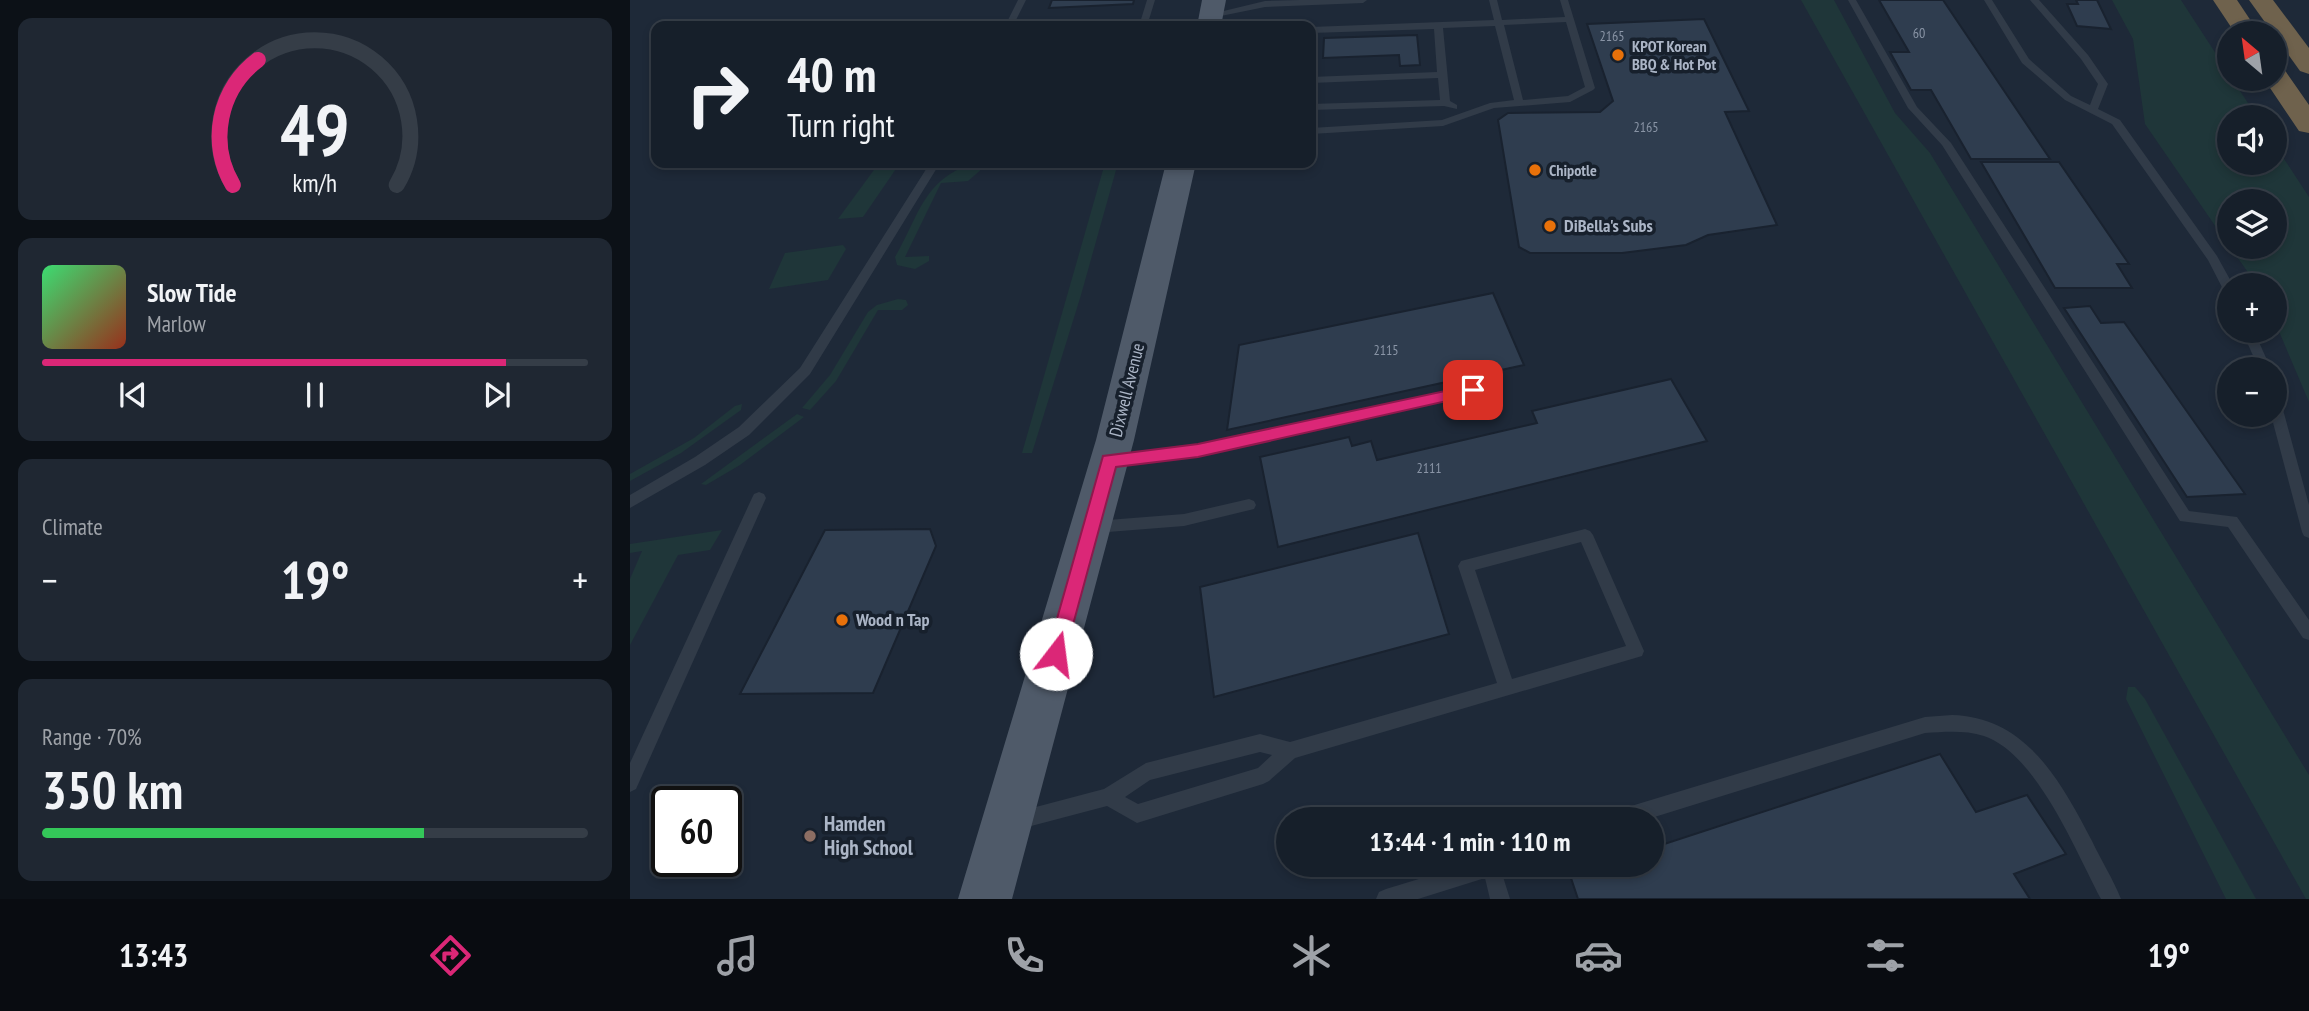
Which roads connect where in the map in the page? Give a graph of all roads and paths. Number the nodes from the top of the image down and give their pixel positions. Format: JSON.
{"nodes":[{"id":1,"x":1022,"y":0,"type":"edge"},
{"id":2,"x":1151,"y":0,"type":"edge"},
{"id":3,"x":1363,"y":0,"type":"edge"},
{"id":4,"x":1493,"y":0,"type":"edge"},
{"id":5,"x":1564,"y":0,"type":"edge"},
{"id":6,"x":1852,"y":0,"type":"edge"},
{"id":7,"x":1988,"y":0,"type":"edge"},
{"id":8,"x":2034,"y":0,"type":"edge"},
{"id":9,"x":2225,"y":0,"type":"edge"},
{"id":10,"x":2261,"y":0,"type":"edge"},
{"id":11,"x":1309,"y":1,"type":"edge"},
{"id":12,"x":1211,"y":14,"type":"edge"},
{"id":13,"x":1569,"y":19,"type":"junction"},
{"id":14,"x":1012,"y":21,"type":"edge"},
{"id":15,"x":1145,"y":21,"type":"edge"},
{"id":16,"x":2239,"y":21,"type":"edge"},
{"id":17,"x":1500,"y":22,"type":"junction"},
{"id":18,"x":1438,"y":26,"type":"junction"},
{"id":19,"x":1316,"y":30,"type":"edge"},
{"id":20,"x":2309,"y":66,"type":"edge"},
{"id":21,"x":1442,"y":75,"type":"junction"},
{"id":22,"x":1316,"y":80,"type":"edge"},
{"id":23,"x":2286,"y":91,"type":"edge"},
{"id":24,"x":1518,"y":102,"type":"junction"},
{"id":25,"x":1444,"y":103,"type":"junction"},
{"id":26,"x":1316,"y":107,"type":"edge"},
{"id":27,"x":2093,"y":110,"type":"junction"},
{"id":28,"x":1468,"y":112,"type":"junction"},
{"id":29,"x":2309,"y":125,"type":"edge"},
{"id":30,"x":1316,"y":131,"type":"edge"},
{"id":31,"x":932,"y":168,"type":"edge"},
{"id":32,"x":1180,"y":168,"type":"edge"},
{"id":33,"x":2220,"y":273,"type":"edge"},
{"id":34,"x":1473,"y":390,"type":"dead end"},
{"id":35,"x":2281,"y":427,"type":"edge"},
{"id":36,"x":1109,"y":461,"type":"junction"},
{"id":37,"x":759,"y":498,"type":"dead end"},
{"id":38,"x":630,"y":502,"type":"edge"},
{"id":39,"x":1249,"y":505,"type":"dead end"},
{"id":40,"x":1091,"y":528,"type":"junction"},
{"id":41,"x":2309,"y":532,"type":"edge"},
{"id":42,"x":2309,"y":633,"type":"edge"},
{"id":43,"x":1507,"y":688,"type":"junction"},
{"id":44,"x":1290,"y":751,"type":"junction"},
{"id":45,"x":630,"y":783,"type":"edge"},
{"id":46,"x":1108,"y":797,"type":"junction"},
{"id":47,"x":1657,"y":807,"type":"edge"},
{"id":48,"x":1007,"y":823,"type":"junction"},
{"id":49,"x":1457,"y":877,"type":"edge"},
{"id":50,"x":1495,"y":877,"type":"edge"},
{"id":51,"x":985,"y":899,"type":"edge"},
{"id":52,"x":1385,"y":899,"type":"edge"},
{"id":53,"x":1500,"y":899,"type":"edge"},
{"id":54,"x":2111,"y":899,"type":"edge"}],
"edges":[{"from":1,"to":14,"type":"lane"},
{"from":2,"to":15,"type":"lane"},
{"from":3,"to":11,"type":"lane"},
{"from":4,"to":17,"type":"lane"},
{"from":5,"to":13,"type":"lane"},
{"from":6,"to":42,"type":"lane"},
{"from":7,"to":27,"type":"lane"},
{"from":8,"to":27,"type":"lane"},
{"from":9,"to":16,"type":"highway"},
{"from":10,"to":20,"type":"highway"},
{"from":11,"to":12,"type":"lane"},
{"from":13,"to":17,"type":"lane"},
{"from":13,"to":24,"type":"lane"},
{"from":17,"to":18,"type":"lane"},
{"from":17,"to":24,"type":"lane"},
{"from":18,"to":19,"type":"lane"},
{"from":18,"to":21,"type":"lane"},
{"from":21,"to":22,"type":"lane"},
{"from":21,"to":25,"type":"lane"},
{"from":23,"to":29,"type":"highway"},
{"from":24,"to":28,"type":"lane"},
{"from":25,"to":26,"type":"lane"},
{"from":25,"to":28,"type":"lane"},
{"from":27,"to":33,"type":"lane"},
{"from":28,"to":30,"type":"lane"},
{"from":31,"to":38,"type":"lane"},
{"from":32,"to":36,"type":"main road","name":"Dixwell Avenue"},
{"from":34,"to":36,"type":"lane"},
{"from":35,"to":41,"type":"lane"},
{"from":36,"to":40,"type":"main road","name":"Dixwell Avenue"},
{"from":37,"to":45,"type":"lane"},
{"from":39,"to":40,"type":"lane"},
{"from":40,"to":48,"type":"main road","name":"Dixwell Avenue"},
{"from":43,"to":43,"type":"lane"},
{"from":43,"to":44,"type":"lane"},
{"from":44,"to":46,"type":"lane"},
{"from":44,"to":46,"type":"lane"},
{"from":46,"to":48,"type":"lane"},
{"from":47,"to":54,"type":"lane"},
{"from":48,"to":51,"type":"main road","name":"Dixwell Avenue"},
{"from":49,"to":52,"type":"lane"},
{"from":50,"to":53,"type":"lane"}]}
